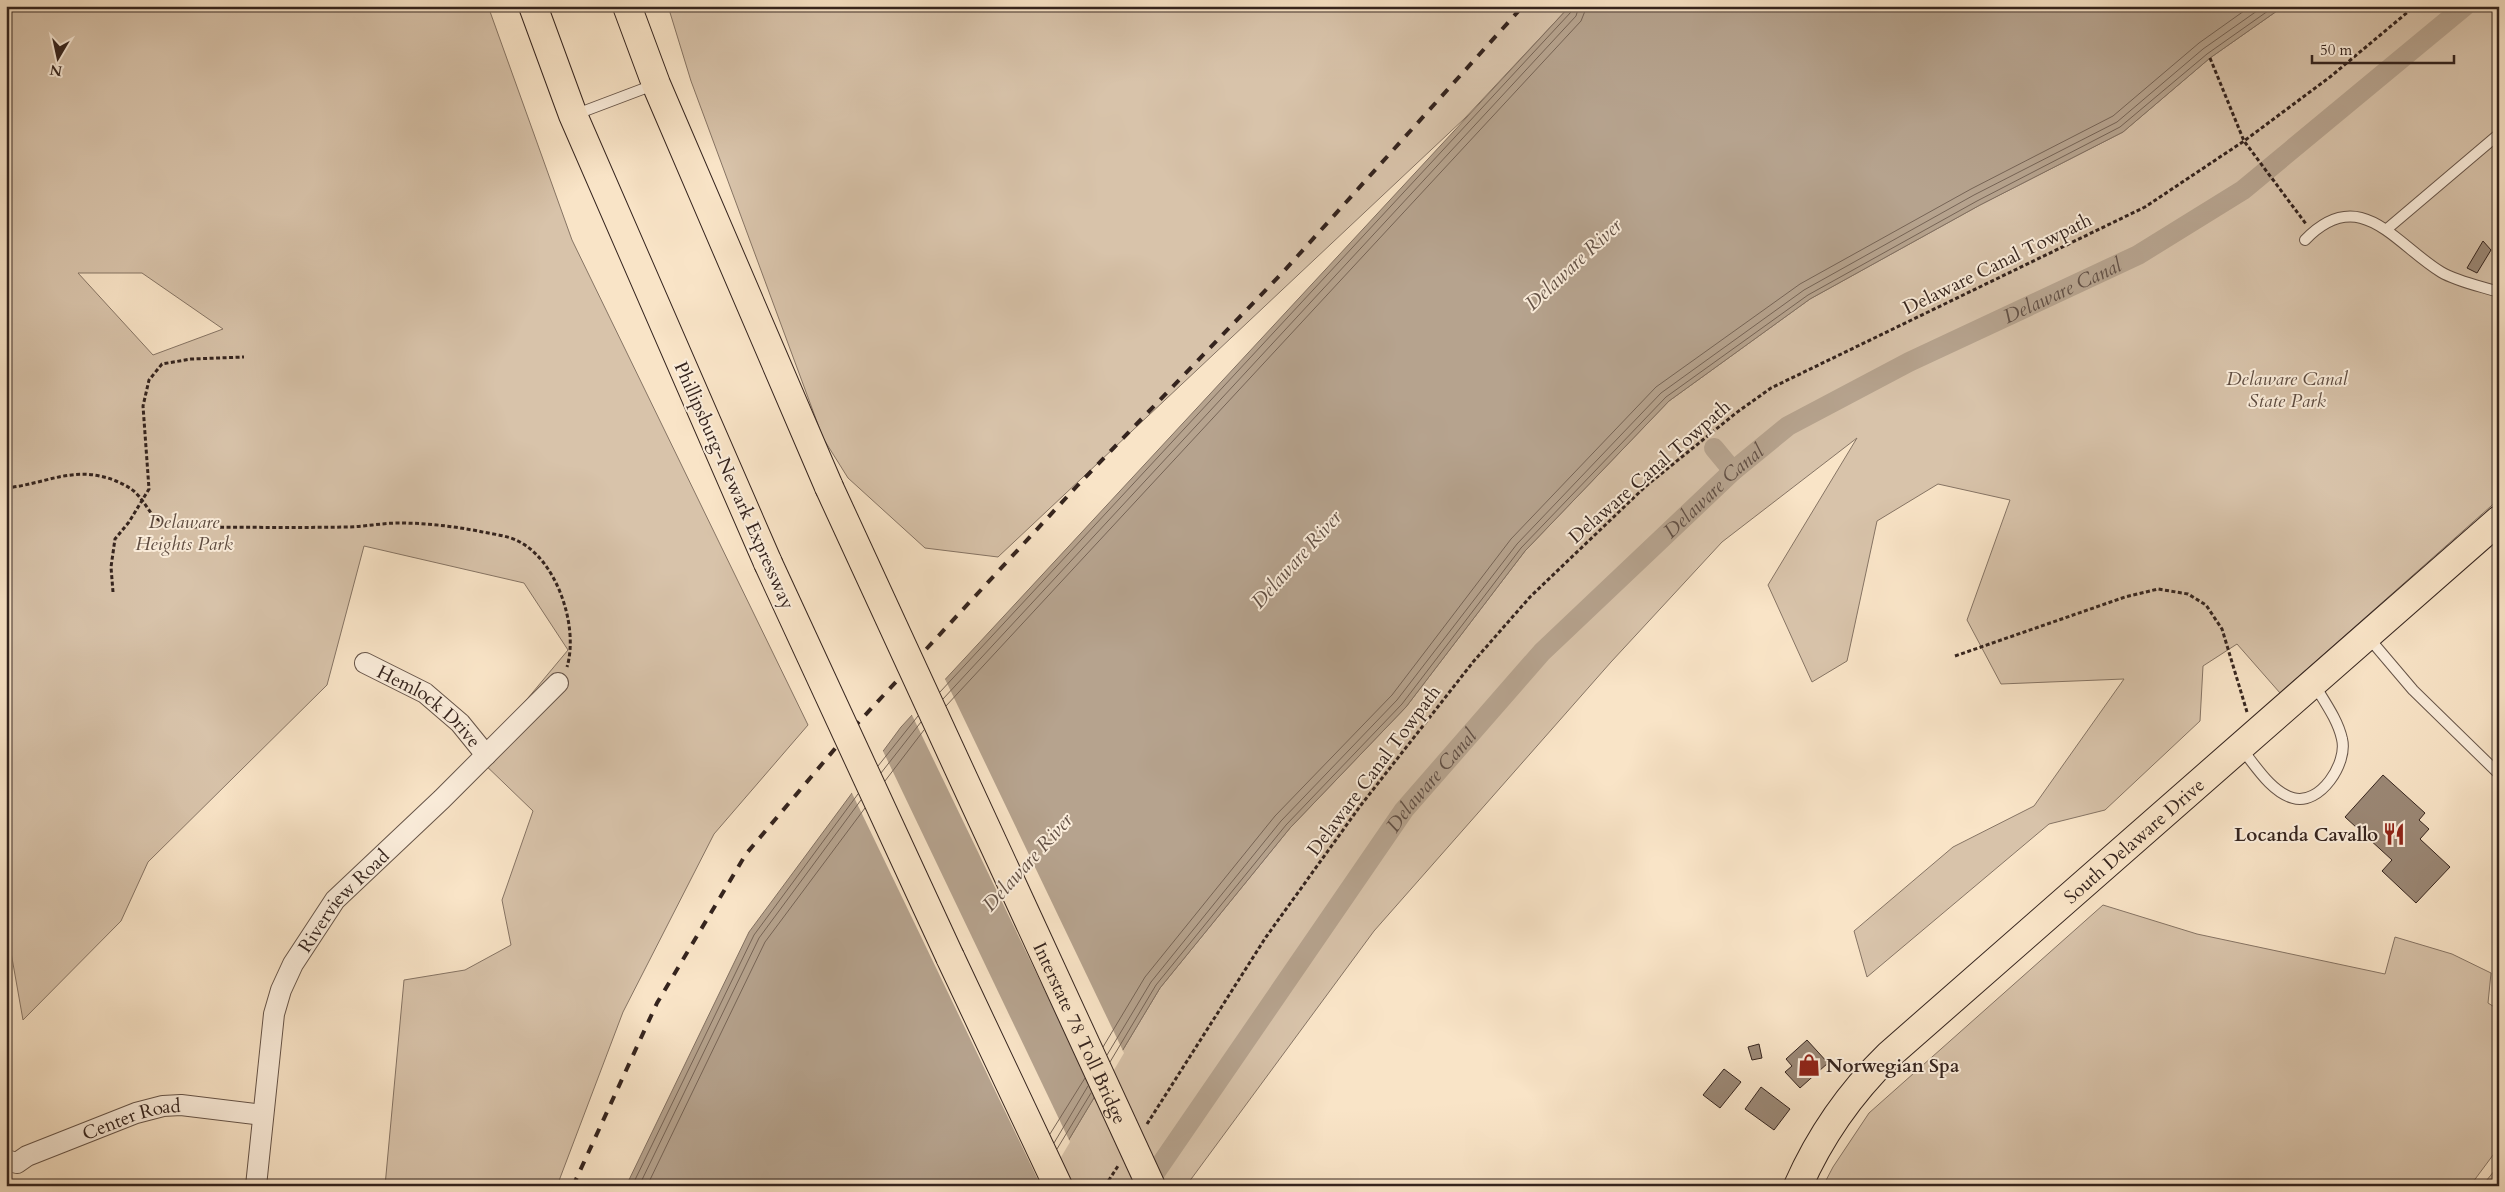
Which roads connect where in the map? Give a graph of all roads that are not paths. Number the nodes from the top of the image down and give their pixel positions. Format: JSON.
{"nodes":[{"id":1,"x":533,"y":6,"type":"edge"},
{"id":2,"x":627,"y":6,"type":"edge"},
{"id":3,"x":656,"y":84,"type":"junction"},
{"id":4,"x":573,"y":115,"type":"junction"},
{"id":5,"x":2499,"y":134,"type":"edge"},
{"id":6,"x":2387,"y":229,"type":"junction"},
{"id":7,"x":2308,"y":236,"type":"road end"},
{"id":8,"x":2499,"y":292,"type":"edge"},
{"id":9,"x":2499,"y":520,"type":"edge"},
{"id":10,"x":2367,"y":636,"type":"junction"},
{"id":11,"x":365,"y":663,"type":"dead end"},
{"id":12,"x":558,"y":683,"type":"road end"},
{"id":13,"x":2314,"y":684,"type":"junction"},
{"id":14,"x":2248,"y":742,"type":"junction"},
{"id":15,"x":486,"y":755,"type":"junction"},
{"id":16,"x":2499,"y":774,"type":"edge"},
{"id":17,"x":263,"y":1115,"type":"junction"},
{"id":18,"x":10,"y":1168,"type":"edge"},
{"id":19,"x":256,"y":1186,"type":"edge"},
{"id":20,"x":1058,"y":1186,"type":"edge"},
{"id":21,"x":1151,"y":1186,"type":"edge"},
{"id":22,"x":1798,"y":1186,"type":"edge"}],
"edges":[{"from":1,"to":4,"type":"highway","name":"Phillipsburg-Newark Expressway"},
{"from":2,"to":3,"type":"highway"},
{"from":3,"to":4,"type":"lane"},
{"from":3,"to":21,"type":"highway","name":"Interstate 78 Toll Bridge","bridge":true},
{"from":4,"to":20,"type":"highway","name":"Phillipsburg-Newark Expressway","bridge":true},
{"from":5,"to":6,"type":"lane"},
{"from":6,"to":7,"type":"lane"},
{"from":6,"to":8,"type":"lane"},
{"from":9,"to":10,"type":"highway","name":"South Delaware Drive"},
{"from":10,"to":13,"type":"highway","name":"South Delaware Drive"},
{"from":10,"to":16,"type":"lane"},
{"from":11,"to":15,"type":"street","name":"Hemlock Drive"},
{"from":12,"to":15,"type":"street","name":"Riverview Road"},
{"from":13,"to":14,"type":"highway","name":"South Delaware Drive"},
{"from":13,"to":14,"type":"lane"},
{"from":14,"to":22,"type":"highway","name":"South Delaware Drive"},
{"from":15,"to":17,"type":"street","name":"Riverview Road"},
{"from":17,"to":18,"type":"street","name":"Center Road"},
{"from":17,"to":19,"type":"street","name":"Riverview Road"}]}
